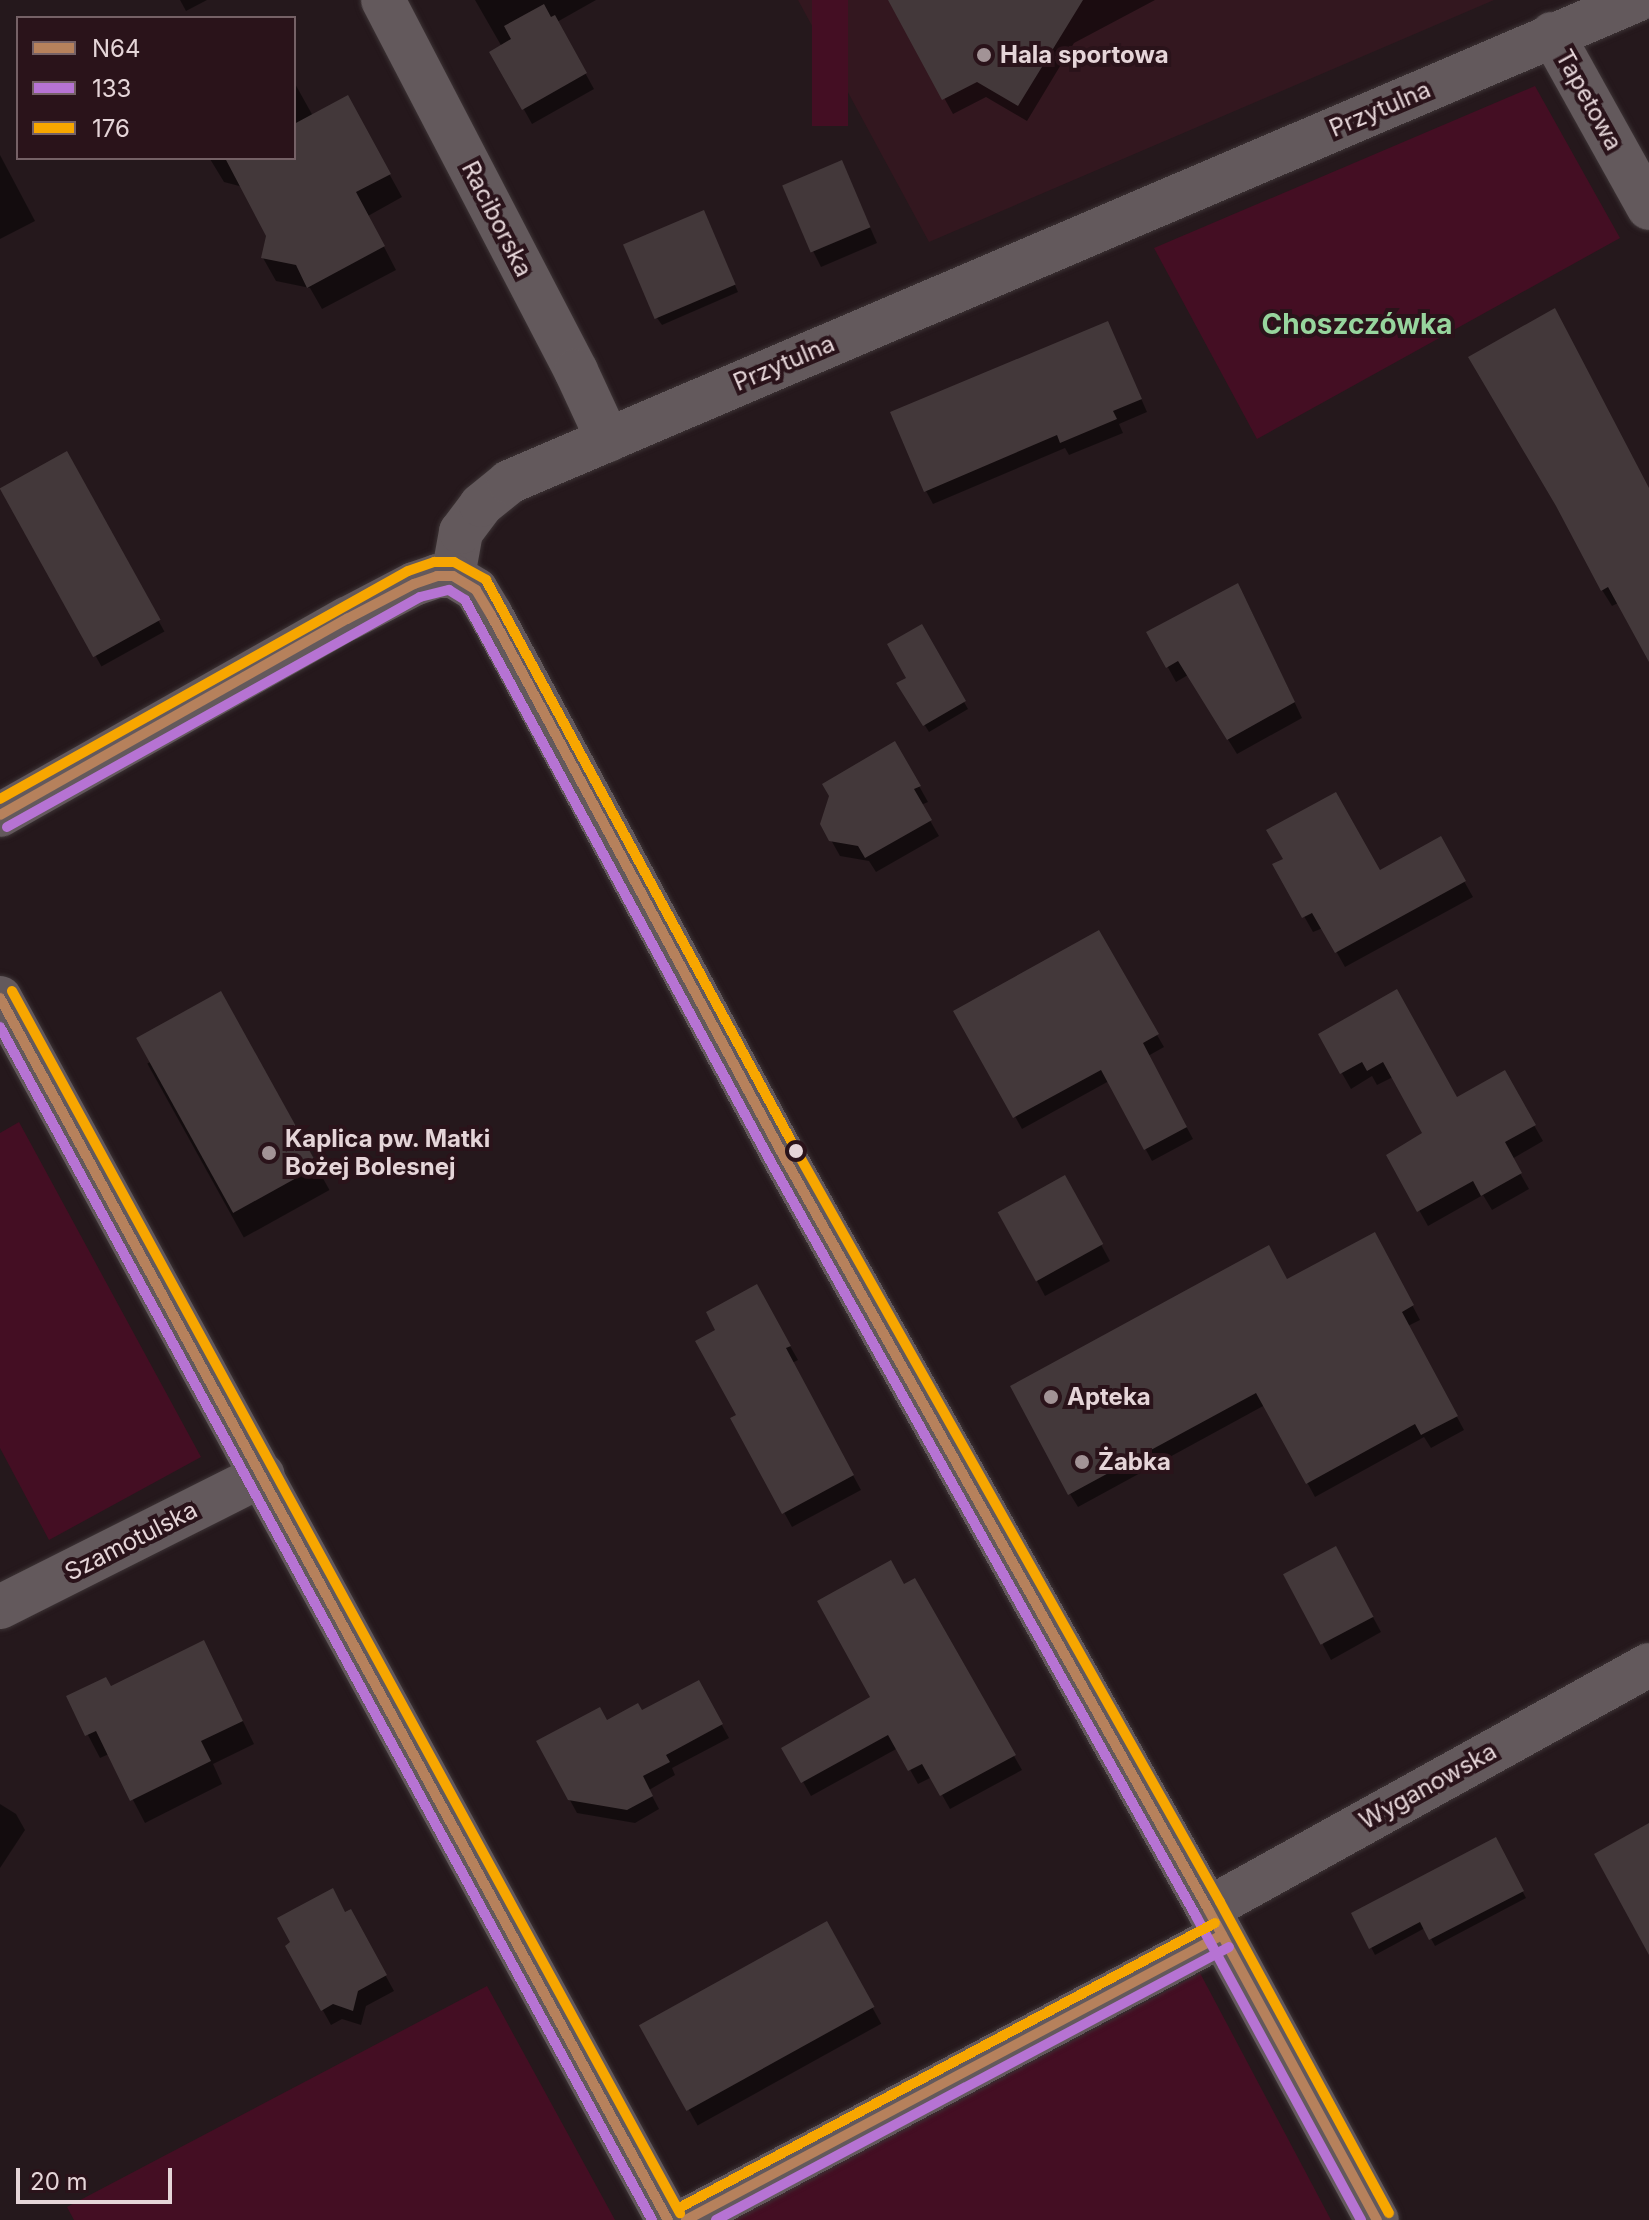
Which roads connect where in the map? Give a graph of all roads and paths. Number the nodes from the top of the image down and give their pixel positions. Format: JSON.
{"nodes":[{"id":1,"x":383,"y":0,"type":"edge"},
{"id":2,"x":1637,"y":0,"type":"edge"},
{"id":3,"x":1552,"y":34,"type":"junction"},
{"id":4,"x":1649,"y":208,"type":"edge"},
{"id":5,"x":608,"y":440,"type":"junction"},
{"id":6,"x":453,"y":576,"type":"junction"},
{"id":7,"x":0,"y":815,"type":"edge"},
{"id":8,"x":0,"y":998,"type":"edge"},
{"id":9,"x":263,"y":1475,"type":"junction"},
{"id":10,"x":0,"y":1607,"type":"edge"},
{"id":11,"x":1649,"y":1665,"type":"edge"},
{"id":12,"x":1215,"y":1922,"type":"junction"},
{"id":13,"x":668,"y":2220,"type":"edge"},
{"id":14,"x":686,"y":2220,"type":"edge"},
{"id":15,"x":1377,"y":2220,"type":"edge"}],
"edges":[{"from":1,"to":5,"type":"street","name":"Raciborska"},
{"from":2,"to":3,"type":"street","name":"Przytulna"},
{"from":3,"to":4,"type":"street","name":"Tapetowa"},
{"from":3,"to":5,"type":"street","name":"Przytulna"},
{"from":5,"to":6,"type":"street","name":"Przytulna"},
{"from":6,"to":7,"type":"street"},
{"from":6,"to":12,"type":"street"},
{"from":8,"to":9,"type":"street"},
{"from":9,"to":10,"type":"street","name":"Szamotulska"},
{"from":9,"to":13,"type":"street"},
{"from":11,"to":12,"type":"street","name":"Wyganowska"},
{"from":12,"to":14,"type":"street","name":"Wyganowska"},
{"from":12,"to":15,"type":"street"}]}
